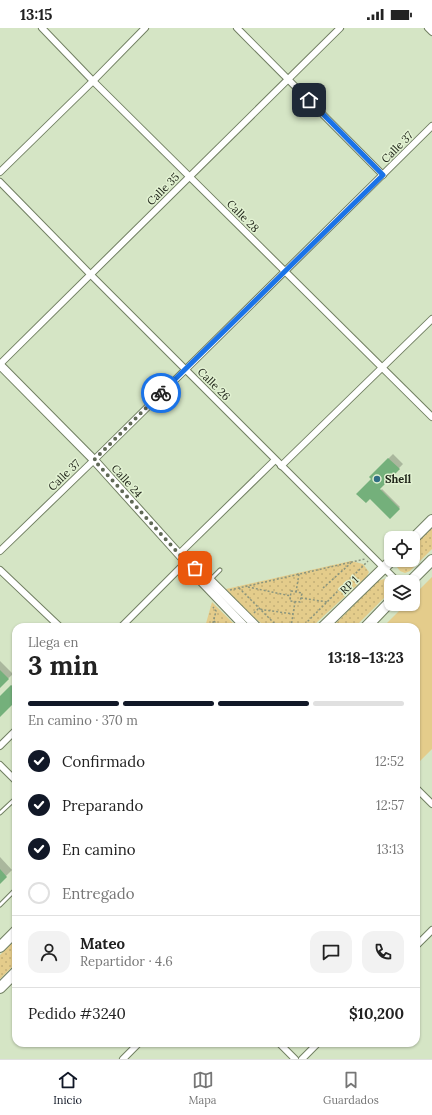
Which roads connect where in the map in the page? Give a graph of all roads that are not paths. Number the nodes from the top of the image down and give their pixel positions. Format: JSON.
{"nodes":[{"id":1,"x":42,"y":28,"type":"edge"},
{"id":2,"x":145,"y":28,"type":"edge"},
{"id":3,"x":237,"y":28,"type":"edge"},
{"id":4,"x":340,"y":28,"type":"edge"},
{"id":5,"x":428,"y":28,"type":"edge"},
{"id":6,"x":432,"y":32,"type":"edge"},
{"id":7,"x":288,"y":79,"type":"junction"},
{"id":8,"x":93,"y":81,"type":"junction"},
{"id":9,"x":432,"y":126,"type":"edge"},
{"id":10,"x":0,"y":172,"type":"edge"},
{"id":11,"x":383,"y":175,"type":"junction"},
{"id":12,"x":190,"y":176,"type":"junction"},
{"id":13,"x":0,"y":182,"type":"edge"},
{"id":14,"x":284,"y":272,"type":"junction"},
{"id":15,"x":91,"y":275,"type":"junction"},
{"id":16,"x":432,"y":319,"type":"edge"},
{"id":17,"x":0,"y":365,"type":"edge"},
{"id":18,"x":382,"y":368,"type":"junction"},
{"id":19,"x":185,"y":369,"type":"junction"},
{"id":20,"x":432,"y":417,"type":"edge"},
{"id":21,"x":94,"y":460,"type":"junction"},
{"id":22,"x":275,"y":460,"type":"junction"},
{"id":23,"x":281,"y":466,"type":"junction"},
{"id":24,"x":432,"y":520,"type":"edge"},
{"id":25,"x":420,"y":532,"type":"edge"},
{"id":26,"x":0,"y":551,"type":"edge"},
{"id":27,"x":179,"y":554,"type":"junction"},
{"id":28,"x":432,"y":560,"type":"edge"},
{"id":29,"x":186,"y":562,"type":"junction"},
{"id":30,"x":384,"y":568,"type":"junction"},
{"id":31,"x":0,"y":570,"type":"edge"},
{"id":32,"x":220,"y":570,"type":"dead end"},
{"id":33,"x":391,"y":575,"type":"edge"},
{"id":34,"x":417,"y":575,"type":"edge"},
{"id":35,"x":210,"y":580,"type":"junction"},
{"id":36,"x":384,"y":608,"type":"edge"},
{"id":37,"x":56,"y":623,"type":"edge"},
{"id":38,"x":125,"y":623,"type":"edge"},
{"id":39,"x":241,"y":623,"type":"edge"},
{"id":40,"x":253,"y":623,"type":"edge"},
{"id":41,"x":327,"y":623,"type":"edge"},
{"id":42,"x":370,"y":623,"type":"edge"},
{"id":43,"x":12,"y":734,"type":"edge"},
{"id":44,"x":0,"y":746,"type":"edge"},
{"id":45,"x":0,"y":765,"type":"edge"},
{"id":46,"x":12,"y":777,"type":"edge"},
{"id":47,"x":420,"y":792,"type":"edge"},
{"id":48,"x":12,"y":802,"type":"edge"},
{"id":49,"x":432,"y":804,"type":"edge"},
{"id":50,"x":0,"y":813,"type":"edge"},
{"id":51,"x":12,"y":894,"type":"edge"},
{"id":52,"x":0,"y":905,"type":"edge"},
{"id":53,"x":432,"y":930,"type":"edge"},
{"id":54,"x":12,"y":935,"type":"edge"},
{"id":55,"x":420,"y":942,"type":"edge"},
{"id":56,"x":0,"y":947,"type":"edge"},
{"id":57,"x":12,"y":976,"type":"edge"},
{"id":58,"x":0,"y":988,"type":"edge"},
{"id":59,"x":135,"y":1047,"type":"edge"},
{"id":60,"x":283,"y":1047,"type":"edge"},
{"id":61,"x":314,"y":1047,"type":"edge"},
{"id":62,"x":123,"y":1059,"type":"edge"},
{"id":63,"x":295,"y":1059,"type":"edge"},
{"id":64,"x":302,"y":1059,"type":"edge"}],
"edges":[{"from":1,"to":8,"type":"street","name":"Calle 28"},
{"from":2,"to":8,"type":"street"},
{"from":3,"to":7,"type":"street"},
{"from":4,"to":7,"type":"street","name":"Calle 35"},
{"from":5,"to":6,"type":"street"},
{"from":7,"to":11,"type":"street"},
{"from":7,"to":12,"type":"street","name":"Calle 35"},
{"from":8,"to":10,"type":"street"},
{"from":8,"to":12,"type":"street","name":"Calle 28"},
{"from":9,"to":11,"type":"street","name":"Calle 37"},
{"from":11,"to":14,"type":"street","name":"Calle 37"},
{"from":12,"to":14,"type":"street","name":"Calle 28"},
{"from":12,"to":15,"type":"street","name":"Calle 35"},
{"from":13,"to":15,"type":"street","name":"Calle 26"},
{"from":14,"to":18,"type":"street","name":"Calle 28"},
{"from":14,"to":19,"type":"street","name":"Calle 37"},
{"from":15,"to":17,"type":"street","name":"Calle 35"},
{"from":15,"to":19,"type":"street","name":"Calle 26"},
{"from":16,"to":18,"type":"street"},
{"from":17,"to":21,"type":"street","name":"Calle 24"},
{"from":18,"to":20,"type":"street","name":"Calle 28"},
{"from":18,"to":23,"type":"street"},
{"from":19,"to":21,"type":"street","name":"Calle 37"},
{"from":19,"to":22,"type":"street","name":"Calle 26"},
{"from":21,"to":26,"type":"street","name":"Calle 37"},
{"from":21,"to":27,"type":"street","name":"Calle 24"},
{"from":22,"to":23,"type":"street","name":"Calle 26"},
{"from":22,"to":27,"type":"street"},
{"from":23,"to":30,"type":"street","name":"Calle 26"},
{"from":24,"to":25,"type":"main road"},
{"from":27,"to":29,"type":"street","name":"Calle 24"},
{"from":28,"to":34,"type":"main road"},
{"from":29,"to":35,"type":"street","name":"Calle 24"},
{"from":29,"to":38,"type":"street"},
{"from":29,"to":39,"type":"street","name":"Calle 24"},
{"from":30,"to":33,"type":"street","name":"Calle 26"},
{"from":30,"to":41,"type":"main road","name":"RP 1"},
{"from":31,"to":37,"type":"street"},
{"from":32,"to":35,"type":"lane"},
{"from":35,"to":40,"type":"street","name":"Calle 24"},
{"from":36,"to":42,"type":"main road"},
{"from":43,"to":44,"type":"street"},
{"from":45,"to":46,"type":"street"},
{"from":47,"to":49,"type":"street"},
{"from":48,"to":50,"type":"lane"},
{"from":51,"to":52,"type":"lane"},
{"from":53,"to":55,"type":"street"},
{"from":54,"to":56,"type":"main road"},
{"from":57,"to":58,"type":"main road"},
{"from":59,"to":62,"type":"street"},
{"from":60,"to":63,"type":"street"},
{"from":61,"to":64,"type":"street"}]}
